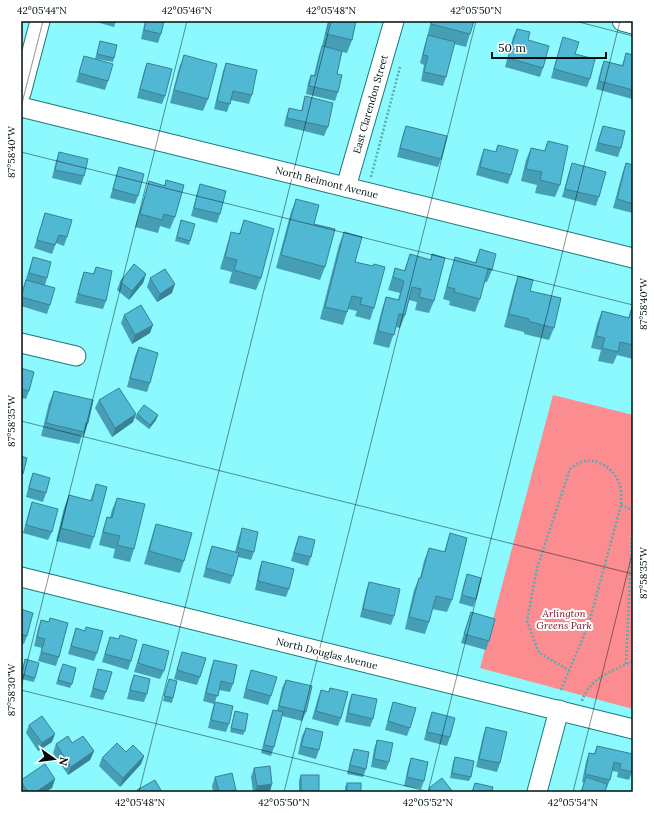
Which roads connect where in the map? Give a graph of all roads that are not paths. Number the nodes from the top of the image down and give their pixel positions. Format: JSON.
{"nodes":[{"id":1,"x":40,"y":21,"type":"edge"},
{"id":2,"x":394,"y":21,"type":"edge"},
{"id":3,"x":622,"y":21,"type":"edge"},
{"id":4,"x":633,"y":24,"type":"edge"},
{"id":5,"x":21,"y":93,"type":"edge"},
{"id":6,"x":21,"y":107,"type":"edge"},
{"id":7,"x":346,"y":187,"type":"junction"},
{"id":8,"x":633,"y":258,"type":"edge"},
{"id":9,"x":21,"y":342,"type":"edge"},
{"id":10,"x":76,"y":356,"type":"dead end"},
{"id":11,"x":21,"y":577,"type":"edge"},
{"id":12,"x":559,"y":710,"type":"junction"},
{"id":13,"x":633,"y":729,"type":"edge"},
{"id":14,"x":537,"y":792,"type":"edge"}],
"edges":[{"from":1,"to":5,"type":"street"},
{"from":2,"to":7,"type":"street","name":"East Clarendon Street"},
{"from":3,"to":4,"type":"street"},
{"from":6,"to":7,"type":"street","name":"North Belmont Avenue"},
{"from":7,"to":8,"type":"street","name":"North Belmont Avenue"},
{"from":9,"to":10,"type":"street"},
{"from":11,"to":12,"type":"street","name":"North Douglas Avenue"},
{"from":12,"to":13,"type":"street","name":"North Douglas Avenue"},
{"from":12,"to":14,"type":"street"}]}
